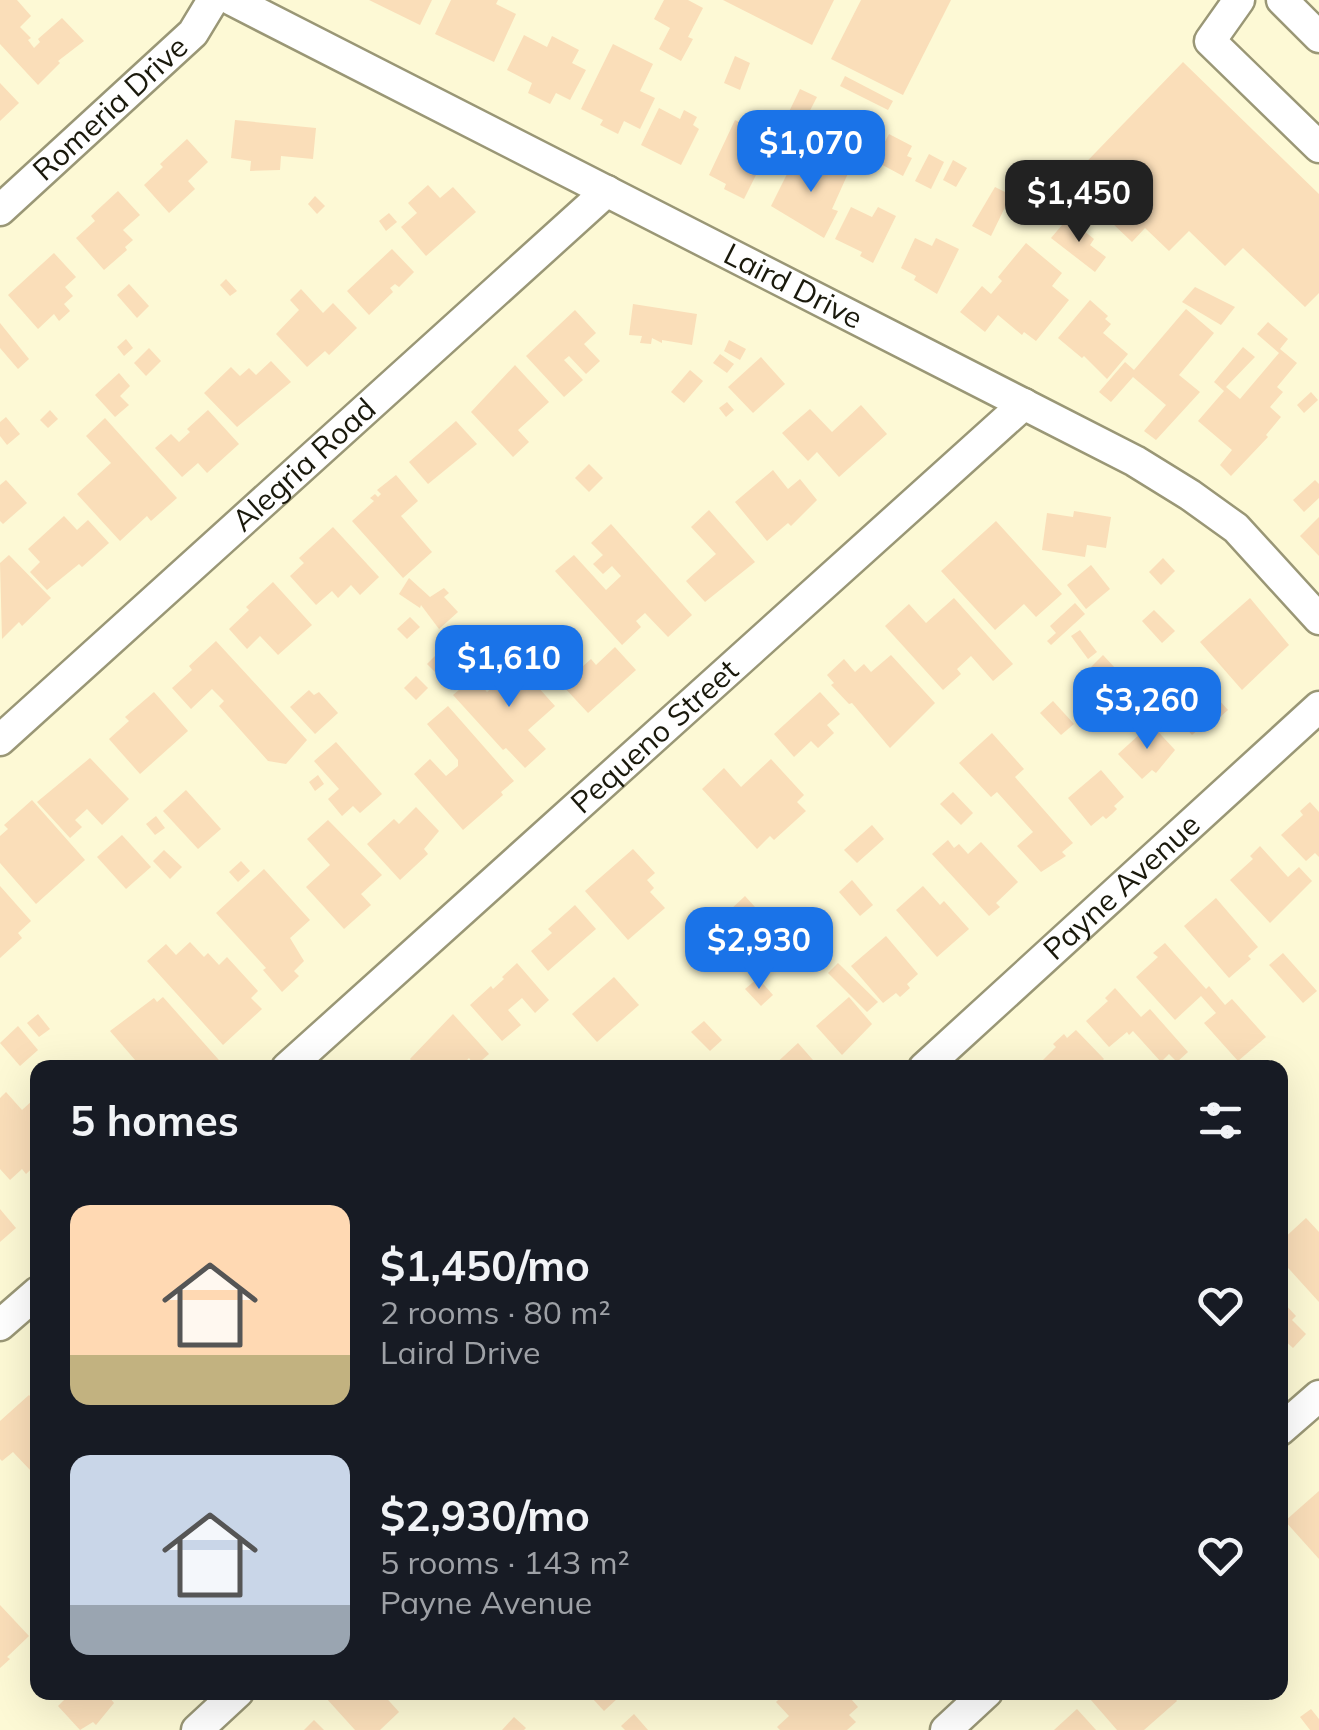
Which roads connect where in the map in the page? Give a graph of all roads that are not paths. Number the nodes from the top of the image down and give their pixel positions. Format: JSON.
{"nodes":[{"id":1,"x":213,"y":0,"type":"edge"},
{"id":2,"x":232,"y":0,"type":"edge"},
{"id":3,"x":1239,"y":0,"type":"edge"},
{"id":4,"x":1282,"y":0,"type":"edge"},
{"id":5,"x":1319,"y":37,"type":"edge"},
{"id":6,"x":1319,"y":147,"type":"edge"},
{"id":7,"x":607,"y":191,"type":"junction"},
{"id":8,"x":0,"y":210,"type":"edge"},
{"id":9,"x":1024,"y":404,"type":"junction"},
{"id":10,"x":1319,"y":620,"type":"edge"},
{"id":11,"x":1319,"y":707,"type":"edge"},
{"id":12,"x":0,"y":740,"type":"edge"},
{"id":13,"x":295,"y":1060,"type":"edge"},
{"id":14,"x":933,"y":1060,"type":"edge"},
{"id":15,"x":30,"y":1299,"type":"edge"},
{"id":16,"x":0,"y":1325,"type":"edge"},
{"id":17,"x":1319,"y":1396,"type":"edge"},
{"id":18,"x":1288,"y":1423,"type":"edge"},
{"id":19,"x":229,"y":1700,"type":"edge"},
{"id":20,"x":979,"y":1700,"type":"edge"},
{"id":21,"x":197,"y":1730,"type":"edge"},
{"id":22,"x":946,"y":1730,"type":"edge"}],
"edges":[{"from":1,"to":8,"type":"street","name":"Romeria Drive"},
{"from":2,"to":7,"type":"street","name":"Laird Drive"},
{"from":3,"to":6,"type":"street"},
{"from":4,"to":5,"type":"street"},
{"from":7,"to":9,"type":"street","name":"Laird Drive"},
{"from":7,"to":12,"type":"street","name":"Alegria Road"},
{"from":9,"to":10,"type":"street","name":"Laird Drive"},
{"from":9,"to":13,"type":"street","name":"Pequeno Street"},
{"from":11,"to":14,"type":"street","name":"Payne Avenue"},
{"from":15,"to":16,"type":"street"},
{"from":17,"to":18,"type":"street"},
{"from":19,"to":21,"type":"street"},
{"from":20,"to":22,"type":"street"}]}
